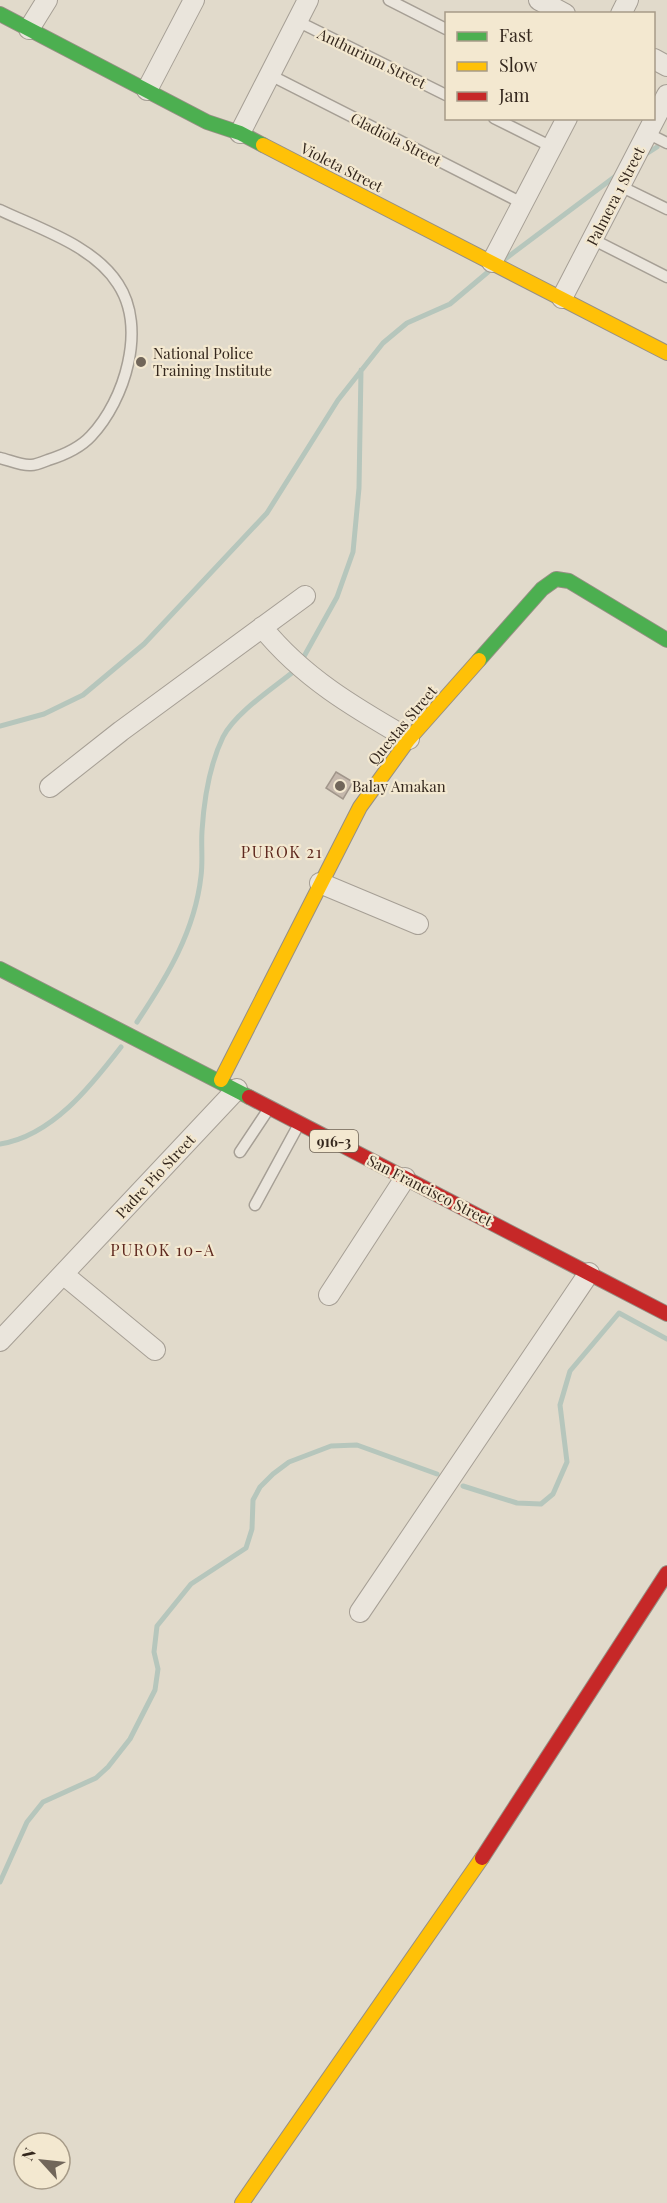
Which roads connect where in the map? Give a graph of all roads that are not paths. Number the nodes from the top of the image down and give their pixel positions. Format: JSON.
{"nodes":[{"id":1,"x":47,"y":0,"type":"edge"},
{"id":2,"x":194,"y":0,"type":"edge"},
{"id":3,"x":308,"y":0,"type":"edge"},
{"id":4,"x":389,"y":0,"type":"edge"},
{"id":5,"x":539,"y":0,"type":"edge"},
{"id":6,"x":561,"y":12,"type":"edge"},
{"id":7,"x":0,"y":14,"type":"edge"},
{"id":8,"x":297,"y":21,"type":"junction"},
{"id":9,"x":445,"y":28,"type":"edge"},
{"id":10,"x":29,"y":29,"type":"junction"},
{"id":11,"x":270,"y":75,"type":"junction"},
{"id":12,"x":147,"y":90,"type":"junction"},
{"id":13,"x":445,"y":94,"type":"edge"},
{"id":14,"x":667,"y":95,"type":"edge"},
{"id":15,"x":655,"y":118,"type":"edge"},
{"id":16,"x":498,"y":120,"type":"edge"},
{"id":17,"x":566,"y":120,"type":"edge"},
{"id":18,"x":654,"y":120,"type":"edge"},
{"id":19,"x":647,"y":133,"type":"junction"},
{"id":20,"x":240,"y":134,"type":"junction"},
{"id":21,"x":667,"y":143,"type":"edge"},
{"id":22,"x":552,"y":147,"type":"junction"},
{"id":23,"x":620,"y":186,"type":"junction"},
{"id":24,"x":522,"y":203,"type":"junction"},
{"id":25,"x":667,"y":209,"type":"edge"},
{"id":26,"x":0,"y":210,"type":"edge"},
{"id":27,"x":592,"y":239,"type":"junction"},
{"id":28,"x":492,"y":262,"type":"junction"},
{"id":29,"x":667,"y":277,"type":"edge"},
{"id":30,"x":562,"y":298,"type":"junction"},
{"id":31,"x":667,"y":353,"type":"edge"},
{"id":32,"x":0,"y":458,"type":"edge"},
{"id":33,"x":305,"y":596,"type":"dead end"},
{"id":34,"x":262,"y":627,"type":"junction"},
{"id":35,"x":667,"y":640,"type":"edge"},
{"id":36,"x":409,"y":739,"type":"junction"},
{"id":37,"x":50,"y":787,"type":"dead end"},
{"id":38,"x":320,"y":883,"type":"junction"},
{"id":39,"x":418,"y":924,"type":"dead end"},
{"id":40,"x":0,"y":969,"type":"edge"},
{"id":41,"x":229,"y":1085,"type":"junction"},
{"id":42,"x":269,"y":1107,"type":"junction"},
{"id":43,"x":299,"y":1124,"type":"junction"},
{"id":44,"x":240,"y":1152,"type":"dead end"},
{"id":45,"x":405,"y":1178,"type":"junction"},
{"id":46,"x":255,"y":1205,"type":"dead end"},
{"id":47,"x":589,"y":1273,"type":"junction"},
{"id":48,"x":63,"y":1274,"type":"junction"},
{"id":49,"x":329,"y":1295,"type":"dead end"},
{"id":50,"x":667,"y":1314,"type":"edge"},
{"id":51,"x":0,"y":1341,"type":"edge"},
{"id":52,"x":155,"y":1350,"type":"dead end"},
{"id":53,"x":667,"y":1574,"type":"edge"},
{"id":54,"x":360,"y":1612,"type":"dead end"},
{"id":55,"x":242,"y":2203,"type":"edge"}],
"edges":[{"from":1,"to":10,"type":"street"},
{"from":2,"to":12,"type":"street"},
{"from":3,"to":8,"type":"street"},
{"from":4,"to":9,"type":"lane"},
{"from":5,"to":6,"type":"street"},
{"from":7,"to":10,"type":"street","name":"Violeta Street"},
{"from":8,"to":11,"type":"street"},
{"from":8,"to":13,"type":"lane","name":"Anthurium Street"},
{"from":10,"to":12,"type":"street","name":"Violeta Street"},
{"from":11,"to":20,"type":"street"},
{"from":11,"to":24,"type":"lane","name":"Gladiola Street"},
{"from":12,"to":20,"type":"street","name":"Violeta Street"},
{"from":14,"to":15,"type":"street","name":"Palmera 1 Street"},
{"from":16,"to":22,"type":"lane"},
{"from":17,"to":22,"type":"street"},
{"from":18,"to":19,"type":"street","name":"Palmera 1 Street"},
{"from":19,"to":21,"type":"lane"},
{"from":19,"to":23,"type":"street","name":"Palmera 1 Street"},
{"from":20,"to":28,"type":"street","name":"Violeta Street"},
{"from":22,"to":24,"type":"street"},
{"from":23,"to":25,"type":"lane"},
{"from":23,"to":27,"type":"street","name":"Palmera 1 Street"},
{"from":24,"to":28,"type":"street"},
{"from":26,"to":32,"type":"lane"},
{"from":27,"to":29,"type":"lane"},
{"from":27,"to":30,"type":"street","name":"Palmera 1 Street"},
{"from":28,"to":30,"type":"street","name":"Violeta Street"},
{"from":30,"to":31,"type":"street","name":"Violeta Street"},
{"from":33,"to":34,"type":"street"},
{"from":34,"to":36,"type":"street"},
{"from":34,"to":37,"type":"street"},
{"from":35,"to":36,"type":"street","name":"Questas Street"},
{"from":36,"to":38,"type":"street","name":"Questas Street"},
{"from":38,"to":39,"type":"street"},
{"from":38,"to":41,"type":"street","name":"Questas Street"},
{"from":40,"to":41,"type":"street","name":"San Francisco Street","number":"916-3"},
{"from":41,"to":42,"type":"street","name":"San Francisco Street","number":"916-3"},
{"from":41,"to":48,"type":"street","name":"Padre Pio Street"},
{"from":42,"to":43,"type":"street","name":"San Francisco Street","number":"916-3"},
{"from":42,"to":44,"type":"lane"},
{"from":43,"to":45,"type":"street","name":"San Francisco Street","number":"916-3"},
{"from":43,"to":46,"type":"lane"},
{"from":45,"to":47,"type":"street","name":"San Francisco Street","number":"916-3"},
{"from":45,"to":49,"type":"street"},
{"from":47,"to":50,"type":"street","name":"San Francisco Street","number":"916-3"},
{"from":47,"to":54,"type":"street"},
{"from":48,"to":51,"type":"street","name":"Padre Pio Street"},
{"from":48,"to":52,"type":"street"},
{"from":53,"to":55,"type":"street"}]}
